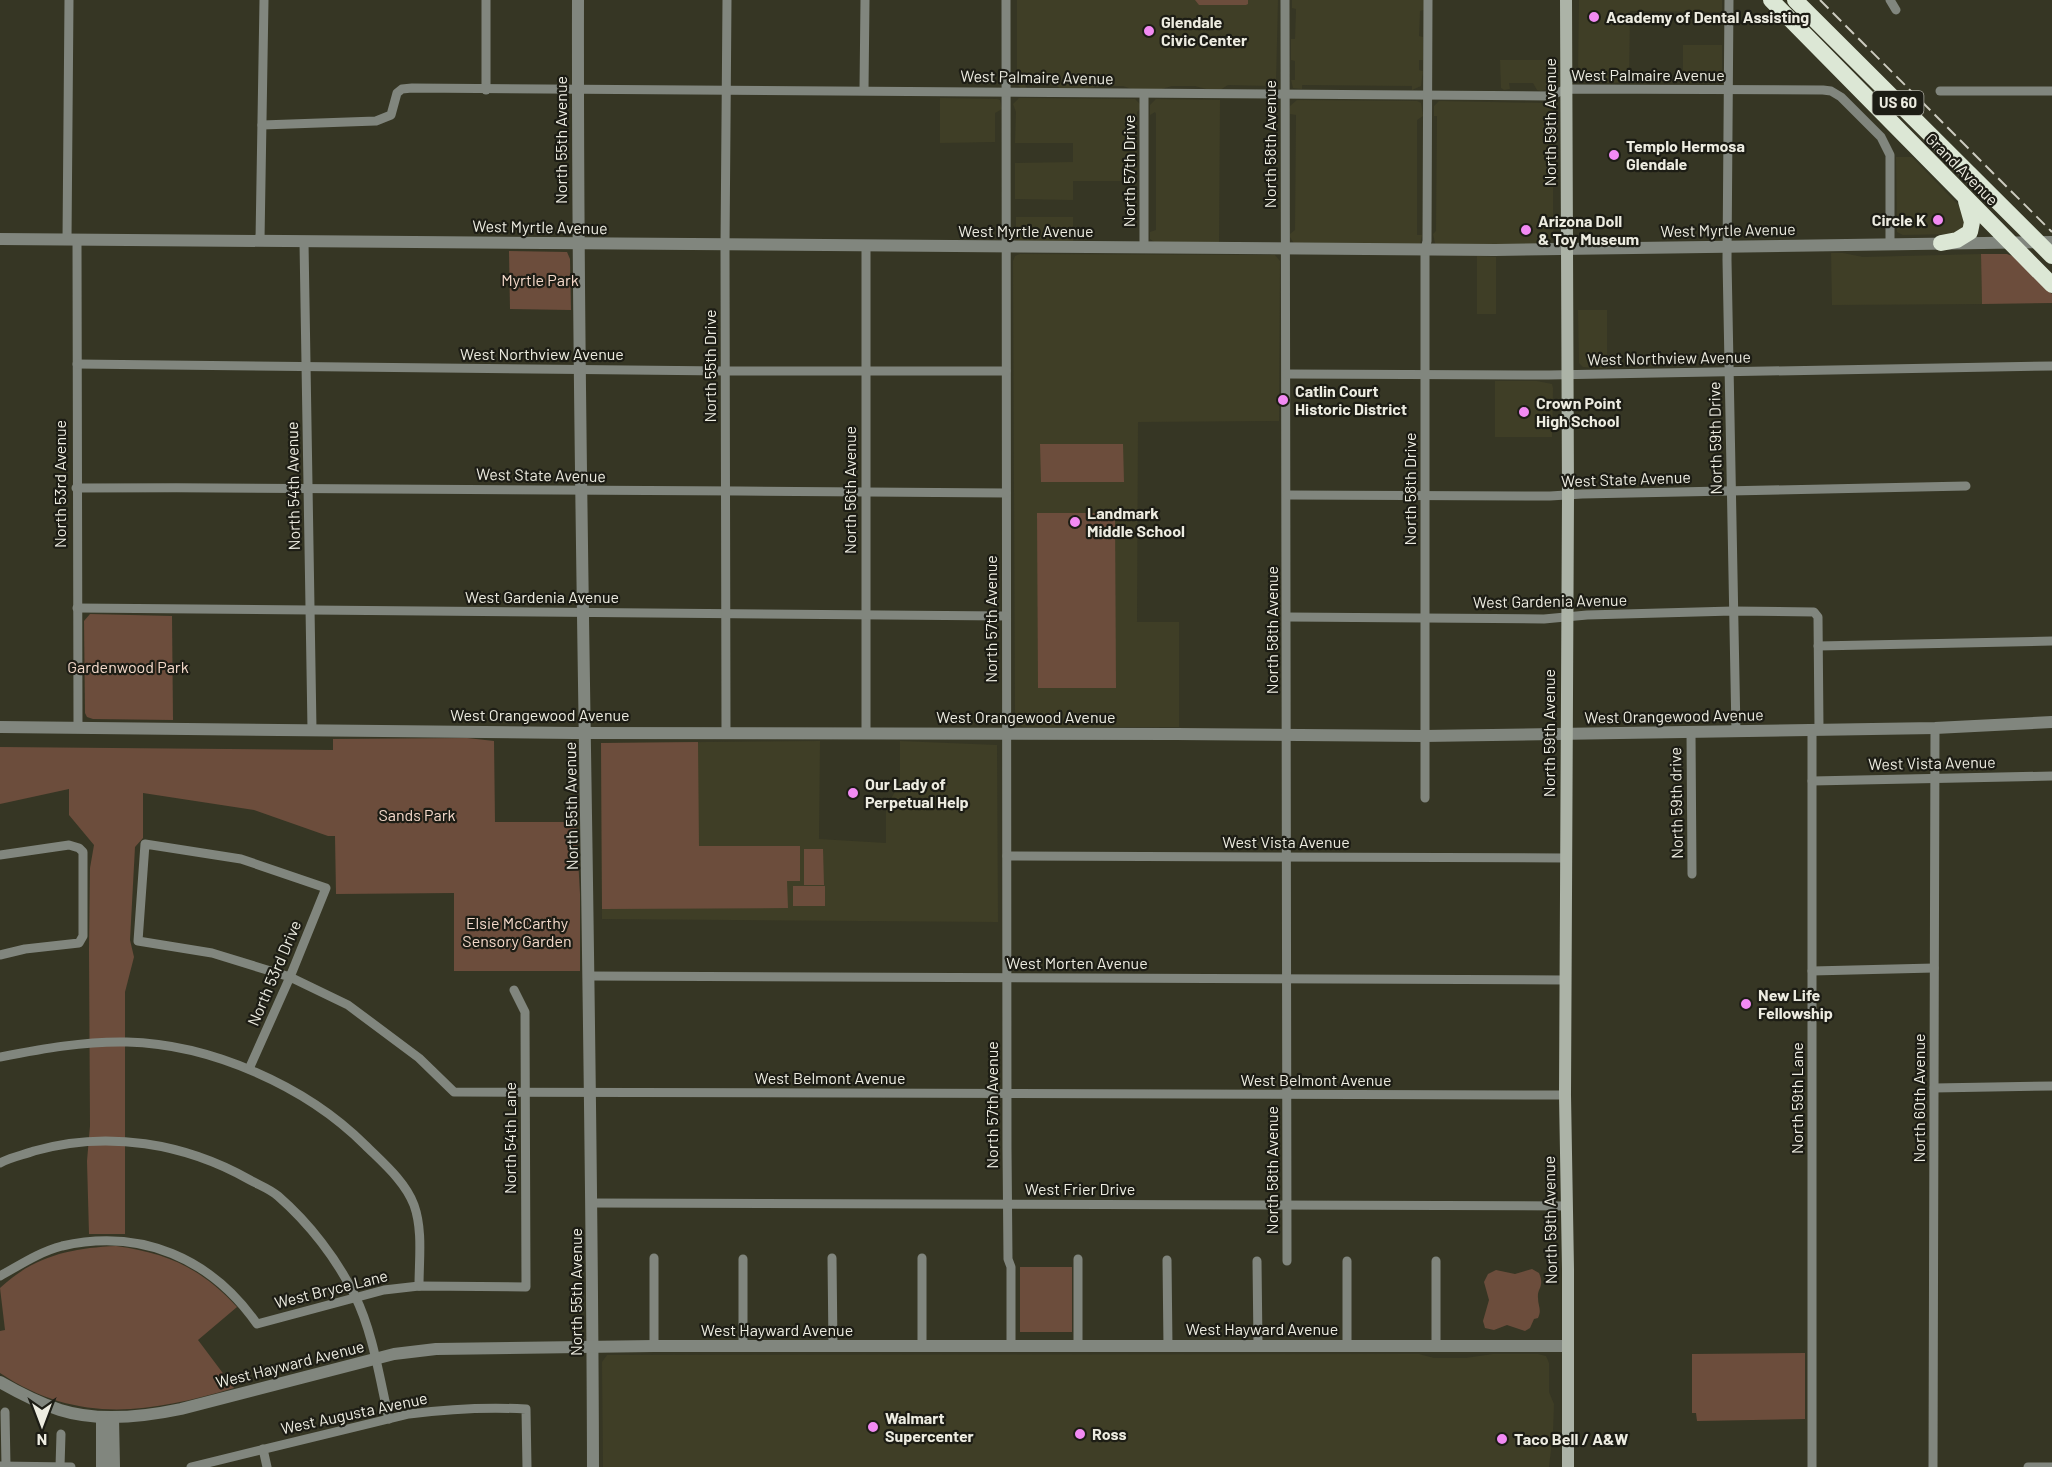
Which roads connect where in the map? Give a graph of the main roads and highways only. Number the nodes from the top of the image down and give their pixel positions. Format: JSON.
{"nodes":[{"id":1,"x":1566,"y":0,"type":"edge"},
{"id":2,"x":1771,"y":0,"type":"edge"},
{"id":3,"x":1795,"y":0,"type":"edge"},
{"id":4,"x":1966,"y":200,"type":"junction"},
{"id":5,"x":2045,"y":242,"type":"edge"},
{"id":6,"x":1941,"y":243,"type":"road end"},
{"id":7,"x":2052,"y":256,"type":"edge"},
{"id":8,"x":2052,"y":285,"type":"edge"},
{"id":9,"x":1568,"y":1467,"type":"edge"}],
"edges":[{"from":1,"to":9,"type":"main road","name":"North 59th Avenue"},
{"from":2,"to":4,"type":"highway","name":"Grand Avenue","number":"US 60"},
{"from":3,"to":5,"type":"highway","name":"Grand Avenue","number":"US 60"},
{"from":4,"to":6,"type":"highway"},
{"from":4,"to":8,"type":"highway","name":"Grand Avenue","number":"US 60"},
{"from":5,"to":7,"type":"highway","name":"Grand Avenue","number":"US 60"}]}
